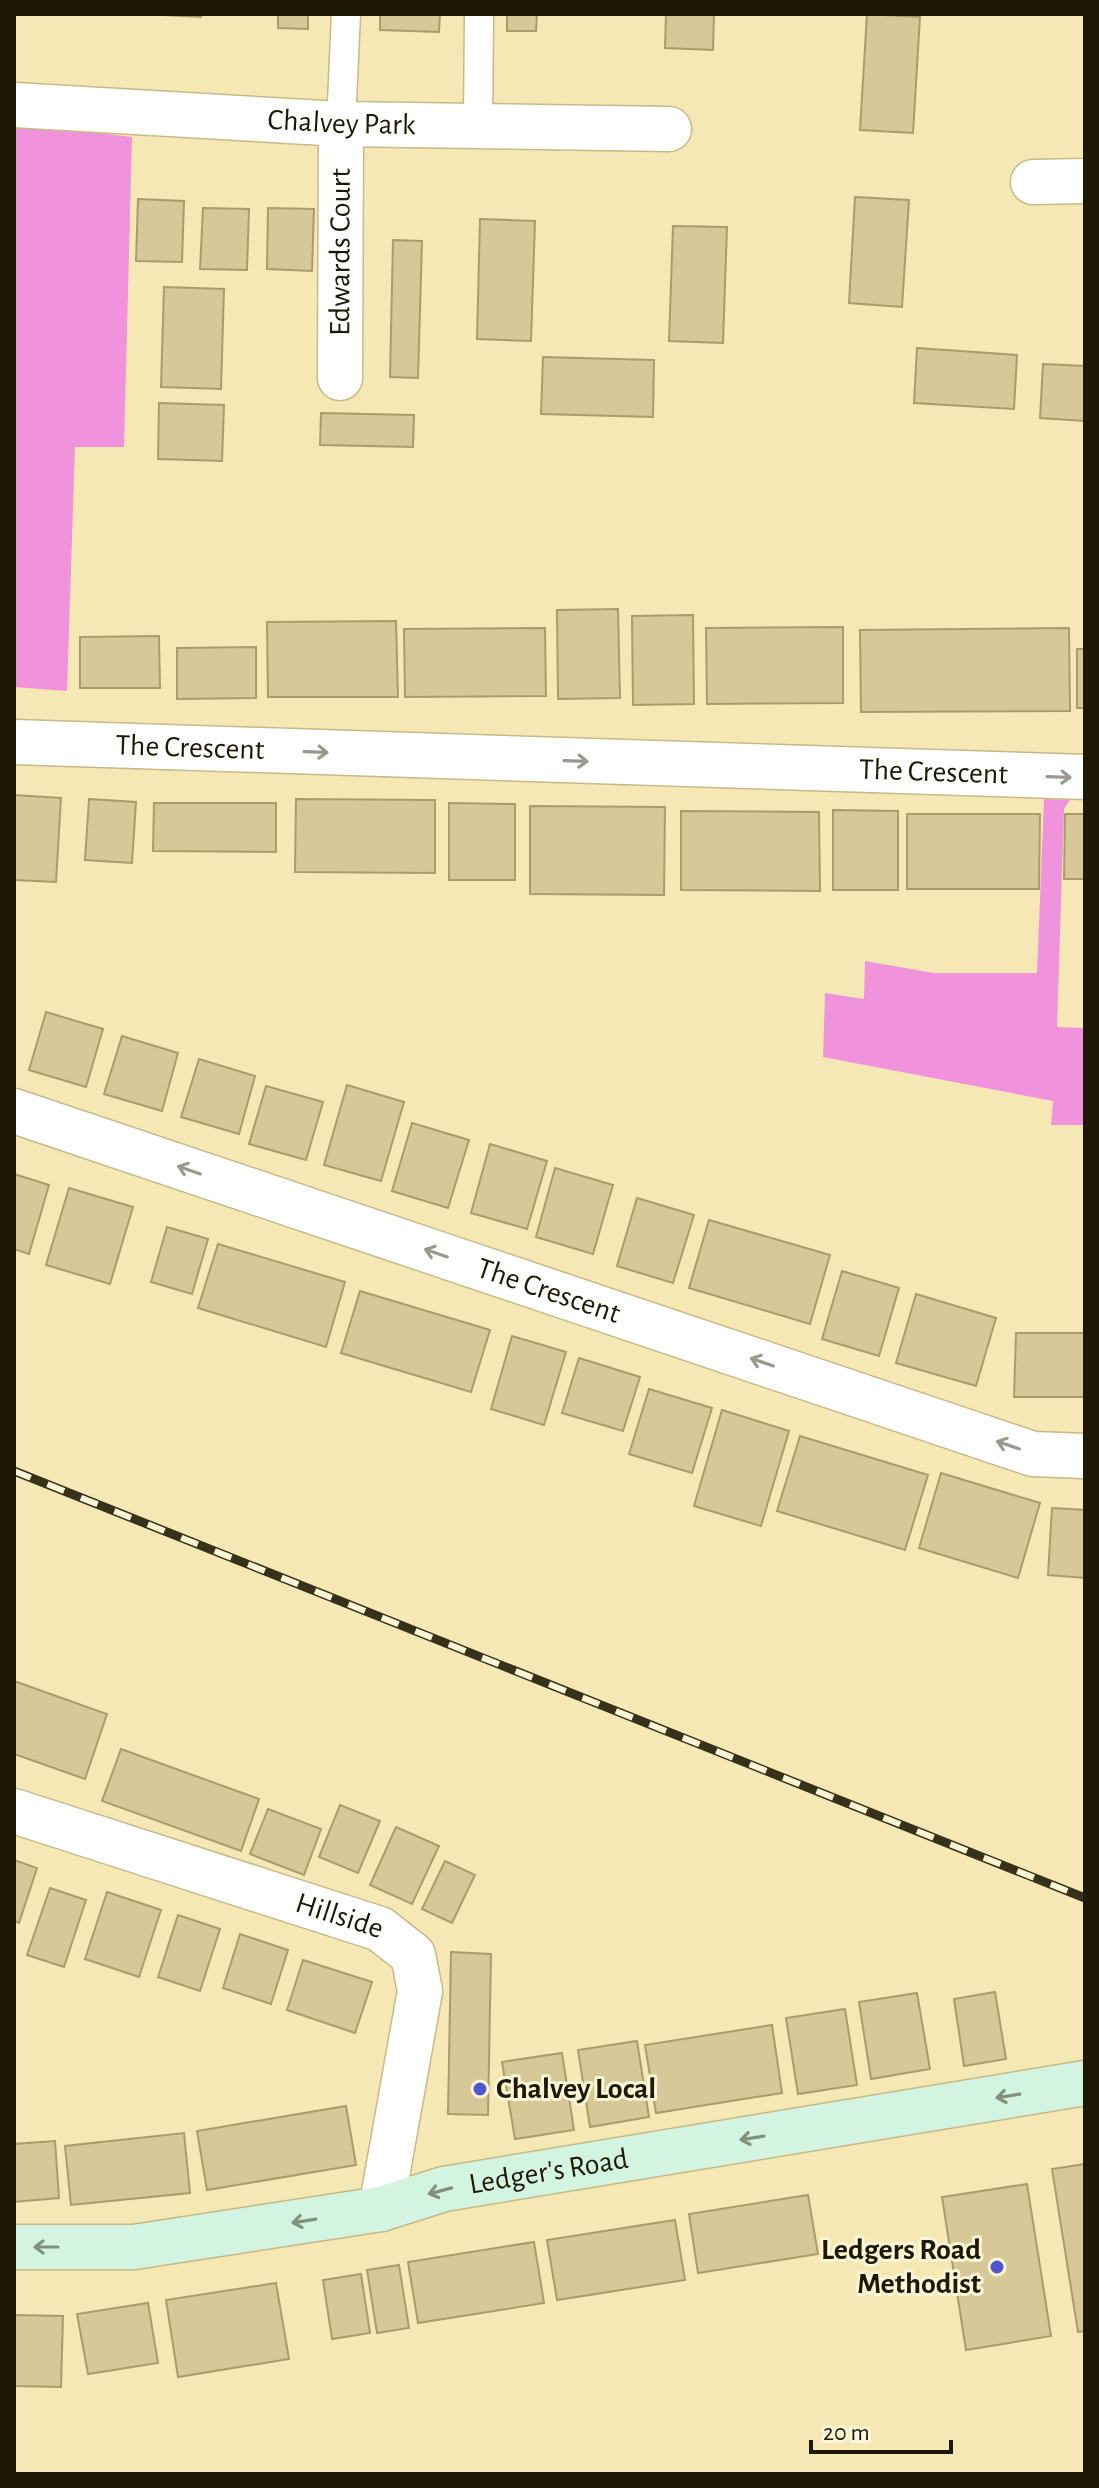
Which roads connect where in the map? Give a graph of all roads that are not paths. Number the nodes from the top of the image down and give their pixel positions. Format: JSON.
{"nodes":[{"id":1,"x":346,"y":14,"type":"edge"},
{"id":2,"x":479,"y":14,"type":"edge"},
{"id":3,"x":14,"y":105,"type":"edge"},
{"id":4,"x":341,"y":124,"type":"junction"},
{"id":5,"x":478,"y":126,"type":"junction"},
{"id":6,"x":669,"y":129,"type":"dead end"},
{"id":7,"x":1085,"y":181,"type":"edge"},
{"id":8,"x":1033,"y":182,"type":"dead end"},
{"id":9,"x":340,"y":378,"type":"dead end"},
{"id":10,"x":14,"y":742,"type":"edge"},
{"id":11,"x":1085,"y":777,"type":"edge"},
{"id":12,"x":14,"y":1111,"type":"edge"},
{"id":13,"x":1085,"y":1456,"type":"edge"},
{"id":14,"x":14,"y":1811,"type":"edge"},
{"id":15,"x":1085,"y":2083,"type":"edge"},
{"id":16,"x":381,"y":2209,"type":"junction"},
{"id":17,"x":14,"y":2247,"type":"edge"}],
"edges":[{"from":1,"to":4,"type":"lane"},
{"from":2,"to":5,"type":"lane"},
{"from":3,"to":4,"type":"street","name":"Chalvey Park"},
{"from":4,"to":5,"type":"street","name":"Chalvey Park"},
{"from":4,"to":9,"type":"street","name":"Edwards Court"},
{"from":5,"to":6,"type":"street","name":"Chalvey Park"},
{"from":7,"to":8,"type":"street"},
{"from":10,"to":11,"type":"street","name":"The Crescent","one_way":true},
{"from":13,"to":12,"type":"street","name":"The Crescent","one_way":true},
{"from":14,"to":16,"type":"street","name":"Hillside"},
{"from":15,"to":16,"type":"main road","name":"Ledger's Road","one_way":true},
{"from":16,"to":17,"type":"main road","name":"Ledger's Road","one_way":true}]}
